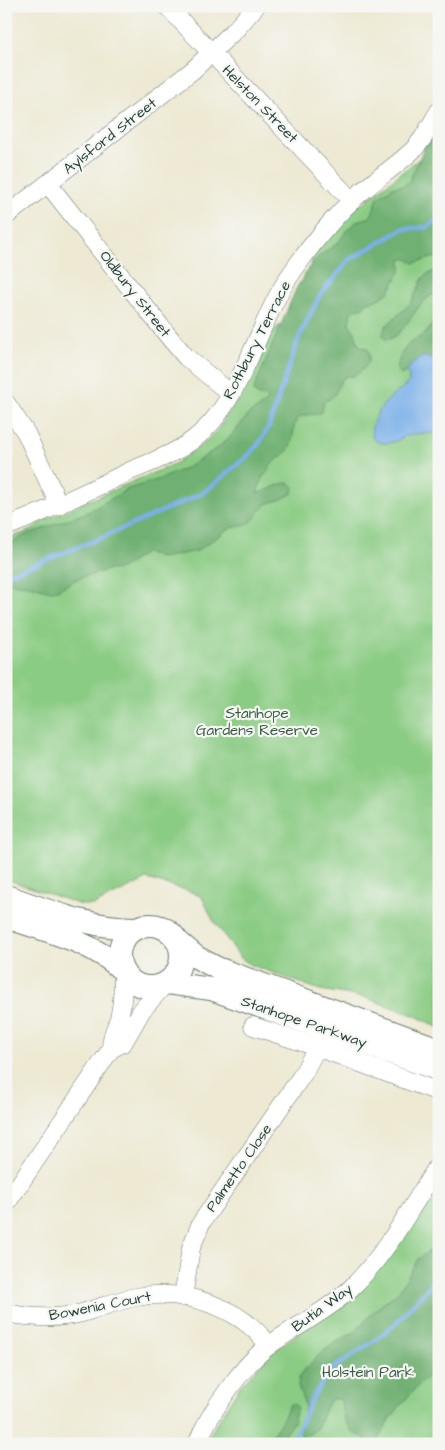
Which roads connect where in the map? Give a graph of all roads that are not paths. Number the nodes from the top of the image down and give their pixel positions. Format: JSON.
{"nodes":[{"id":1,"x":168,"y":6,"type":"edge"},
{"id":2,"x":256,"y":6,"type":"edge"},
{"id":3,"x":211,"y":53,"type":"junction"},
{"id":4,"x":439,"y":111,"type":"edge"},
{"id":5,"x":48,"y":184,"type":"junction"},
{"id":6,"x":352,"y":201,"type":"junction"},
{"id":7,"x":6,"y":216,"type":"edge"},
{"id":8,"x":231,"y":394,"type":"junction"},
{"id":9,"x":6,"y":403,"type":"edge"},
{"id":10,"x":59,"y":505,"type":"junction"},
{"id":11,"x":6,"y":527,"type":"edge"},
{"id":12,"x":6,"y":896,"type":"edge"},
{"id":13,"x":6,"y":917,"type":"edge"},
{"id":14,"x":139,"y":928,"type":"junction"},
{"id":15,"x":176,"y":940,"type":"junction"},
{"id":16,"x":122,"y":971,"type":"junction"},
{"id":17,"x":166,"y":983,"type":"junction"},
{"id":18,"x":253,"y":1026,"type":"dead end"},
{"id":19,"x":317,"y":1047,"type":"junction"},
{"id":20,"x":111,"y":1049,"type":"junction"},
{"id":21,"x":439,"y":1049,"type":"edge"},
{"id":22,"x":439,"y":1070,"type":"edge"},
{"id":23,"x":439,"y":1092,"type":"edge"},
{"id":24,"x":439,"y":1164,"type":"edge"},
{"id":25,"x":6,"y":1204,"type":"edge"},
{"id":26,"x":183,"y":1297,"type":"junction"},
{"id":27,"x":6,"y":1314,"type":"edge"},
{"id":28,"x":268,"y":1346,"type":"junction"},
{"id":29,"x":197,"y":1444,"type":"edge"}],
"edges":[{"from":1,"to":3,"type":"street","name":"Helston Street"},
{"from":2,"to":3,"type":"street","name":"Aylsford Street"},
{"from":3,"to":5,"type":"street","name":"Aylsford Street"},
{"from":3,"to":6,"type":"street","name":"Helston Street"},
{"from":4,"to":6,"type":"street","name":"Rothbury Terrace"},
{"from":5,"to":7,"type":"street","name":"Aylsford Street"},
{"from":5,"to":8,"type":"street","name":"Oldbury Street"},
{"from":6,"to":8,"type":"street","name":"Rothbury Terrace"},
{"from":8,"to":10,"type":"street","name":"Rothbury Terrace"},
{"from":9,"to":10,"type":"street"},
{"from":10,"to":11,"type":"street","name":"Rothbury Terrace"},
{"from":12,"to":14,"type":"main road"},
{"from":13,"to":16,"type":"main road"},
{"from":14,"to":15,"type":"main road"},
{"from":14,"to":16,"type":"main road"},
{"from":15,"to":17,"type":"main road"},
{"from":15,"to":21,"type":"main road","name":"Stanhope Parkway"},
{"from":16,"to":17,"type":"main road"},
{"from":16,"to":20,"type":"street"},
{"from":17,"to":20,"type":"street"},
{"from":17,"to":22,"type":"main road","name":"Stanhope Parkway"},
{"from":18,"to":19,"type":"street"},
{"from":19,"to":23,"type":"street"},
{"from":19,"to":26,"type":"street","name":"Palmetto Close"},
{"from":20,"to":25,"type":"street"},
{"from":24,"to":28,"type":"street","name":"Butia Way"},
{"from":26,"to":27,"type":"street","name":"Bowenia Court"},
{"from":26,"to":28,"type":"street","name":"Bowenia Court"},
{"from":28,"to":29,"type":"street","name":"Butia Way"}]}
